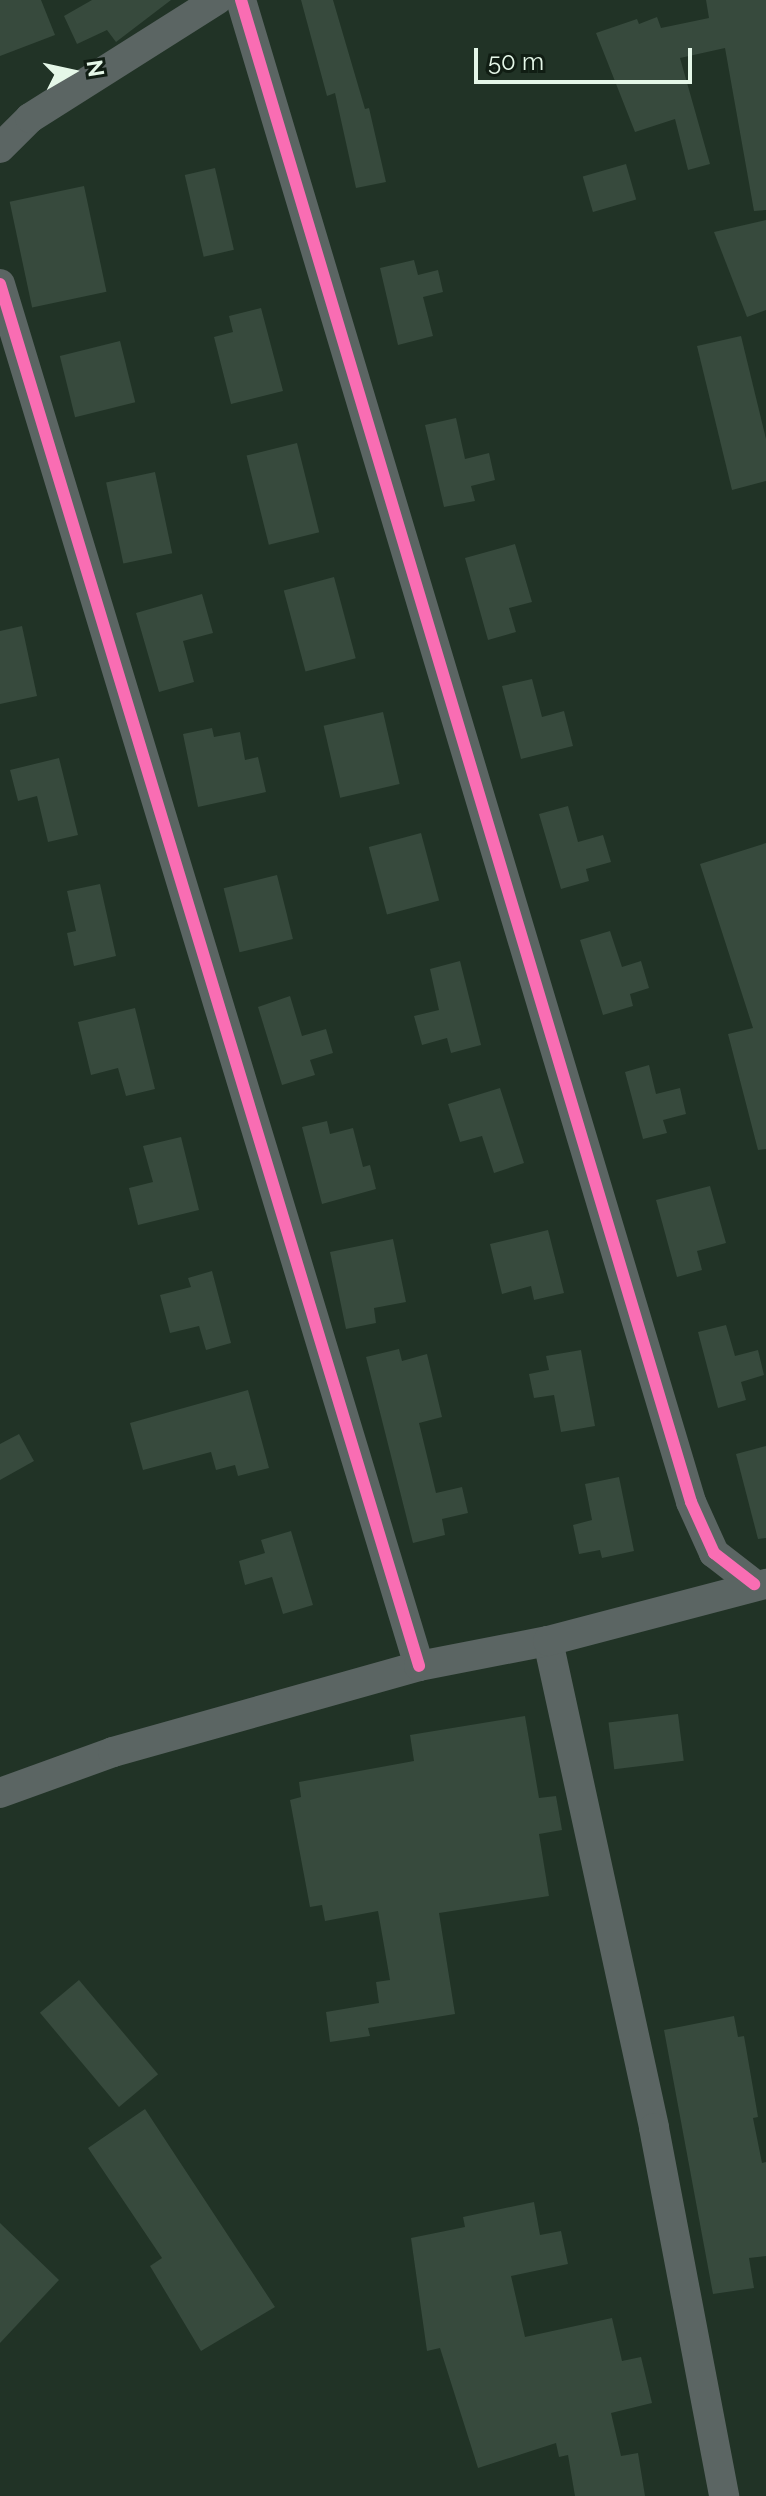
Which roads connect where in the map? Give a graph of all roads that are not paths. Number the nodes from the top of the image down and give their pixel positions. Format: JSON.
{"nodes":[{"id":1,"x":217,"y":0,"type":"edge"},
{"id":2,"x":241,"y":0,"type":"edge"},
{"id":3,"x":4,"y":133,"type":"edge"},
{"id":4,"x":0,"y":284,"type":"edge"},
{"id":5,"x":760,"y":1584,"type":"edge"},
{"id":6,"x":548,"y":1641,"type":"junction"},
{"id":7,"x":419,"y":1666,"type":"junction"},
{"id":8,"x":0,"y":1793,"type":"edge"},
{"id":9,"x":724,"y":2496,"type":"edge"}],
"edges":[{"from":1,"to":3,"type":"street"},
{"from":2,"to":5,"type":"street"},
{"from":4,"to":7,"type":"street"},
{"from":5,"to":6,"type":"street"},
{"from":6,"to":7,"type":"street"},
{"from":6,"to":9,"type":"street"},
{"from":7,"to":8,"type":"street"}]}
